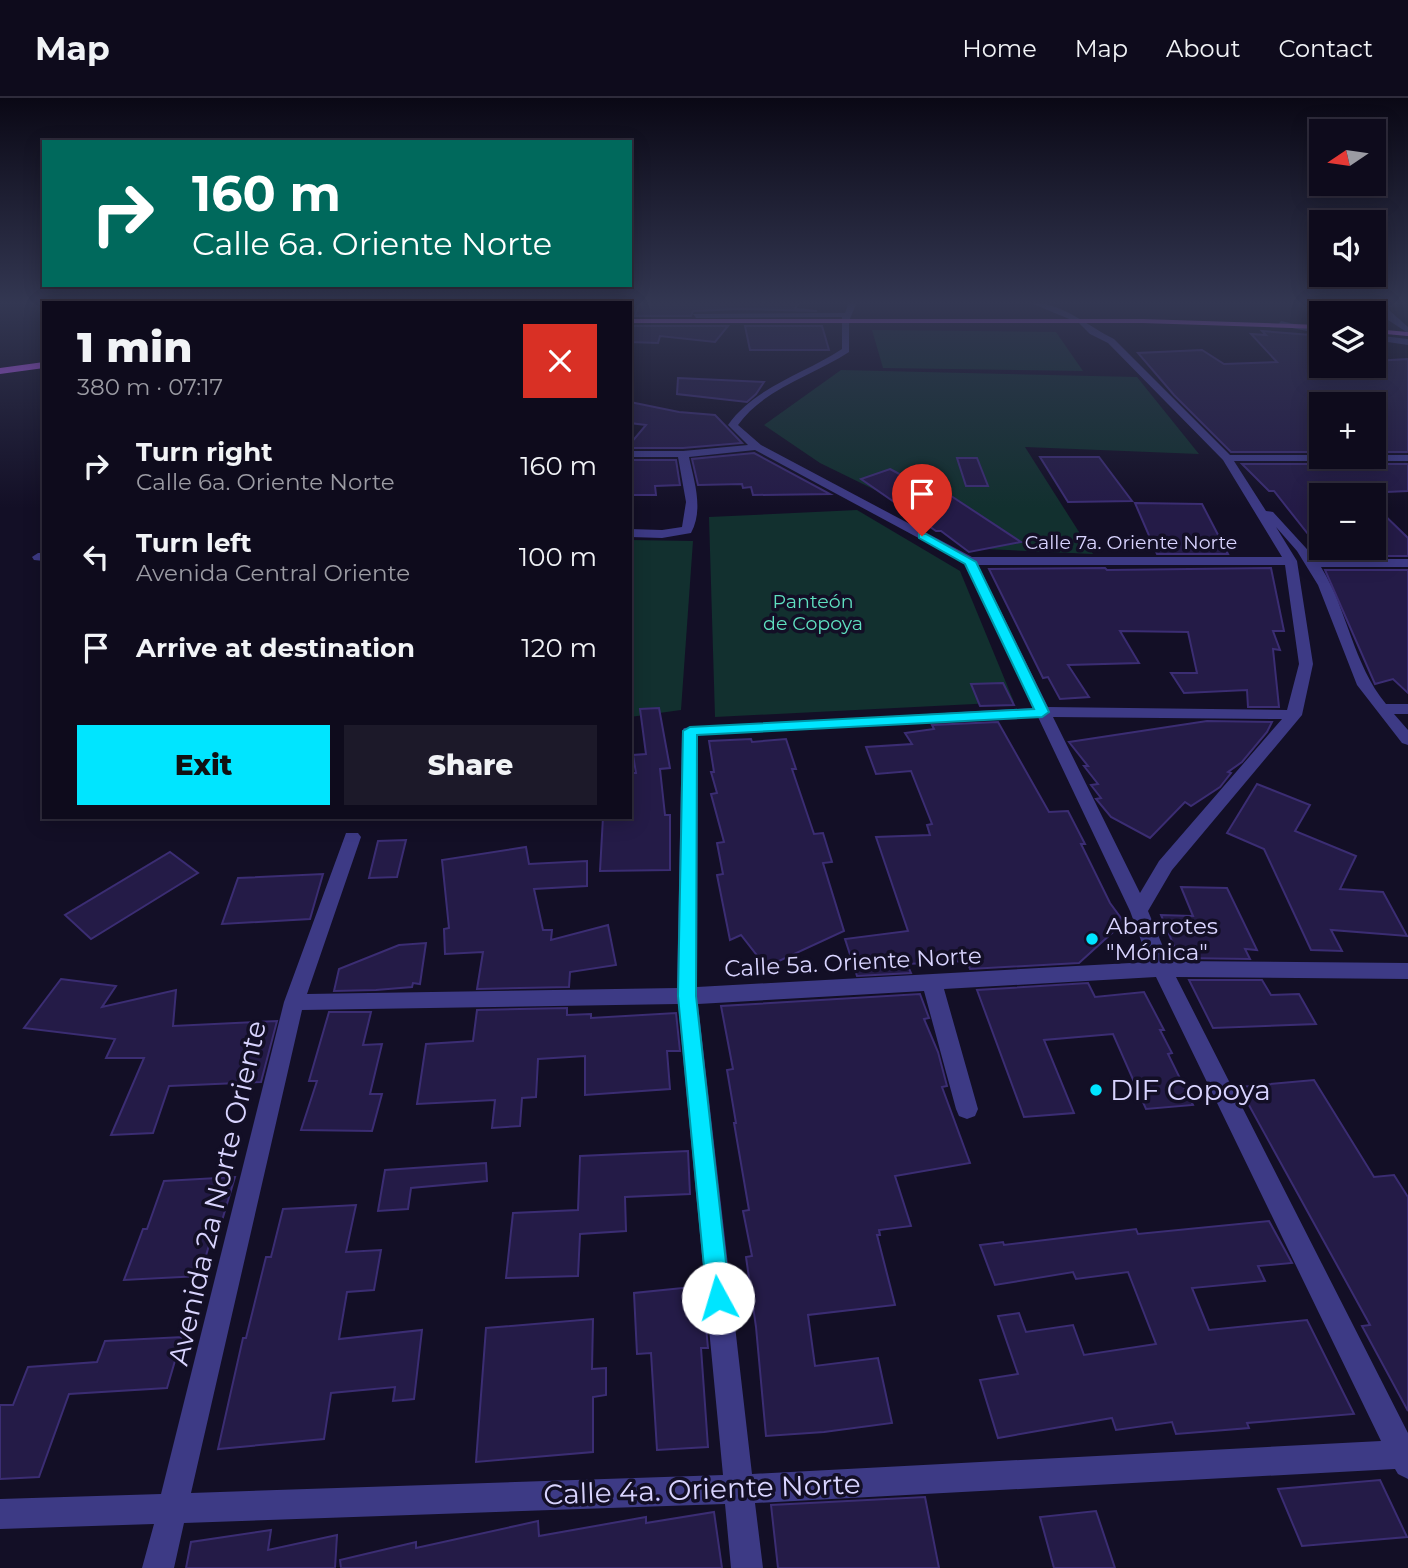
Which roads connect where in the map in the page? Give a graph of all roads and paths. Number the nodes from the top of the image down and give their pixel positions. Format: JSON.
{"nodes":[{"id":1,"x":811,"y":371,"type":"edge"},
{"id":2,"x":1140,"y":371,"type":"edge"},
{"id":3,"x":757,"y":447,"type":"junction"},
{"id":4,"x":632,"y":454,"type":"edge"},
{"id":5,"x":683,"y":454,"type":"junction"},
{"id":6,"x":1227,"y":458,"type":"junction"},
{"id":7,"x":1399,"y":461,"type":"edge"},
{"id":8,"x":1253,"y":499,"type":"junction"},
{"id":9,"x":632,"y":533,"type":"edge"},
{"id":10,"x":1291,"y":561,"type":"junction"},
{"id":11,"x":970,"y":562,"type":"junction"},
{"id":12,"x":1315,"y":563,"type":"junction"},
{"id":13,"x":1408,"y":563,"type":"edge"},
{"id":14,"x":1384,"y":709,"type":"junction"},
{"id":15,"x":1408,"y":709,"type":"edge"},
{"id":16,"x":1042,"y":712,"type":"junction"},
{"id":17,"x":1294,"y":715,"type":"junction"},
{"id":18,"x":1408,"y":740,"type":"edge"},
{"id":19,"x":352,"y":837,"type":"dead end"},
{"id":20,"x":1139,"y":911,"type":"junction"},
{"id":21,"x":1162,"y":969,"type":"junction"},
{"id":22,"x":1408,"y":971,"type":"edge"},
{"id":23,"x":932,"y":982,"type":"junction"},
{"id":24,"x":687,"y":996,"type":"junction"},
{"id":25,"x":294,"y":1002,"type":"junction"},
{"id":26,"x":967,"y":1109,"type":"dead end"},
{"id":27,"x":1407,"y":1457,"type":"edge"},
{"id":28,"x":738,"y":1489,"type":"junction"},
{"id":29,"x":174,"y":1506,"type":"junction"},
{"id":30,"x":0,"y":1514,"type":"edge"},
{"id":31,"x":158,"y":1568,"type":"edge"},
{"id":32,"x":747,"y":1568,"type":"edge"}],
"edges":[{"from":1,"to":3,"type":"street"},
{"from":2,"to":6,"type":"street"},
{"from":3,"to":5,"type":"street"},
{"from":3,"to":11,"type":"street"},
{"from":4,"to":5,"type":"street"},
{"from":5,"to":9,"type":"street"},
{"from":6,"to":7,"type":"street"},
{"from":6,"to":8,"type":"street"},
{"from":8,"to":10,"type":"street"},
{"from":8,"to":12,"type":"street"},
{"from":10,"to":11,"type":"street","name":"Calle 7a. Oriente Norte"},
{"from":10,"to":17,"type":"street"},
{"from":11,"to":16,"type":"street"},
{"from":12,"to":13,"type":"street"},
{"from":12,"to":14,"type":"street"},
{"from":14,"to":15,"type":"street"},
{"from":14,"to":18,"type":"street"},
{"from":16,"to":17,"type":"street"},
{"from":16,"to":20,"type":"street"},
{"from":16,"to":24,"type":"street"},
{"from":17,"to":20,"type":"street"},
{"from":19,"to":25,"type":"street","name":"Avenida 2a Norte Oriente"},
{"from":20,"to":21,"type":"street"},
{"from":21,"to":22,"type":"street","name":"Calle 5a. Oriente Norte"},
{"from":21,"to":23,"type":"street","name":"Calle 5a. Oriente Norte"},
{"from":21,"to":27,"type":"street"},
{"from":23,"to":24,"type":"street","name":"Calle 5a. Oriente Norte"},
{"from":23,"to":26,"type":"street"},
{"from":24,"to":25,"type":"street","name":"Calle 5a. Oriente Norte"},
{"from":24,"to":28,"type":"street"},
{"from":25,"to":29,"type":"street","name":"Avenida 2a Norte Oriente"},
{"from":27,"to":28,"type":"street","name":"Calle 4a. Oriente Norte"},
{"from":28,"to":29,"type":"street","name":"Calle 4a. Oriente Norte"},
{"from":28,"to":32,"type":"street"},
{"from":29,"to":30,"type":"street","name":"Calle 4a. Oriente Norte"},
{"from":29,"to":31,"type":"street","name":"Avenida 2a Norte Oriente"}]}
